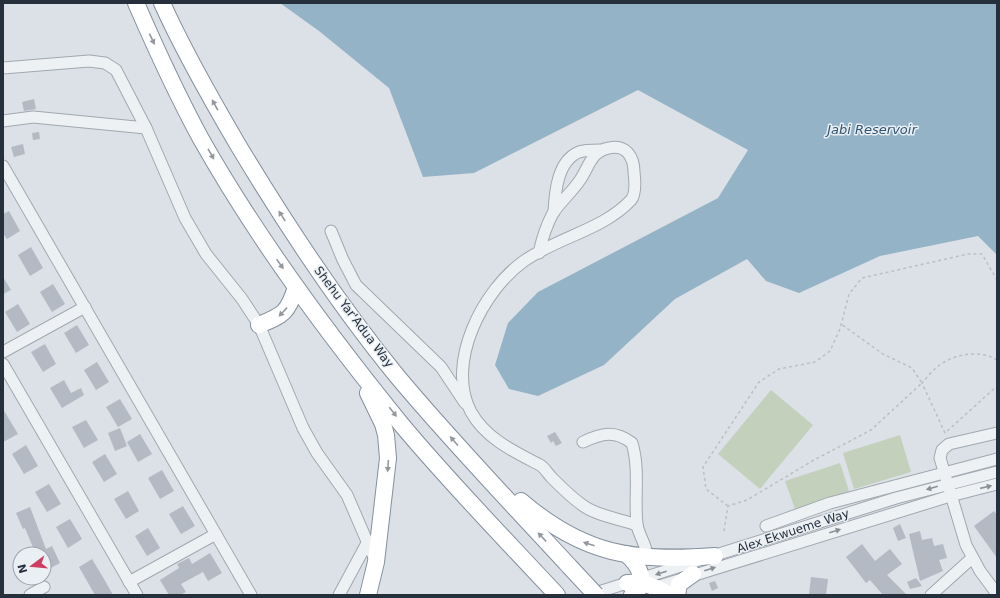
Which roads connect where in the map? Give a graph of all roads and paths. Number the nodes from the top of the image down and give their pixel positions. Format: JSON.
{"nodes":[{"id":1,"x":136,"y":3,"type":"edge"},
{"id":2,"x":162,"y":3,"type":"edge"},
{"id":3,"x":3,"y":68,"type":"edge"},
{"id":4,"x":3,"y":121,"type":"edge"},
{"id":5,"x":146,"y":128,"type":"junction"},
{"id":6,"x":600,"y":150,"type":"junction"},
{"id":7,"x":3,"y":166,"type":"edge"},
{"id":8,"x":554,"y":212,"type":"junction"},
{"id":9,"x":331,"y":230,"type":"dead end"},
{"id":10,"x":539,"y":253,"type":"junction"},
{"id":11,"x":997,"y":280,"type":"edge"},
{"id":12,"x":296,"y":287,"type":"junction"},
{"id":13,"x":85,"y":307,"type":"junction"},
{"id":14,"x":841,"y":324,"type":"junction"},
{"id":15,"x":259,"y":325,"type":"junction"},
{"id":16,"x":337,"y":342,"type":"junction"},
{"id":17,"x":3,"y":352,"type":"edge"},
{"id":18,"x":997,"y":360,"type":"edge"},
{"id":19,"x":3,"y":364,"type":"edge"},
{"id":20,"x":922,"y":383,"type":"junction"},
{"id":21,"x":997,"y":386,"type":"edge"},
{"id":22,"x":472,"y":413,"type":"junction"},
{"id":23,"x":997,"y":433,"type":"edge"},
{"id":24,"x":583,"y":442,"type":"dead end"},
{"id":25,"x":997,"y":459,"type":"edge"},
{"id":26,"x":473,"y":462,"type":"junction"},
{"id":27,"x":997,"y":472,"type":"edge"},
{"id":28,"x":946,"y":478,"type":"junction"},
{"id":29,"x":997,"y":484,"type":"edge"},
{"id":30,"x":950,"y":496,"type":"junction"},
{"id":31,"x":728,"y":506,"type":"junction"},
{"id":32,"x":637,"y":525,"type":"junction"},
{"id":33,"x":766,"y":526,"type":"dead end"},
{"id":34,"x":724,"y":531,"type":"dead end"},
{"id":35,"x":216,"y":534,"type":"junction"},
{"id":36,"x":367,"y":543,"type":"junction"},
{"id":37,"x":626,"y":554,"type":"junction"},
{"id":38,"x":715,"y":556,"type":"junction"},
{"id":39,"x":646,"y":557,"type":"junction"},
{"id":40,"x":972,"y":558,"type":"junction"},
{"id":41,"x":376,"y":562,"type":"junction"},
{"id":42,"x":693,"y":574,"type":"junction"},
{"id":43,"x":129,"y":582,"type":"junction"},
{"id":44,"x":44,"y":587,"type":"dead end"},
{"id":45,"x":643,"y":588,"type":"edge"},
{"id":46,"x":997,"y":594,"type":"edge"},
{"id":47,"x":30,"y":595,"type":"edge"},
{"id":48,"x":137,"y":595,"type":"edge"},
{"id":49,"x":251,"y":595,"type":"edge"},
{"id":50,"x":339,"y":595,"type":"edge"},
{"id":51,"x":368,"y":595,"type":"edge"},
{"id":52,"x":557,"y":595,"type":"edge"},
{"id":53,"x":590,"y":595,"type":"edge"},
{"id":54,"x":596,"y":595,"type":"edge"},
{"id":55,"x":677,"y":595,"type":"edge"},
{"id":56,"x":931,"y":595,"type":"edge"}],
"edges":[{"from":1,"to":12,"type":"highway","one_way":true},
{"from":26,"to":2,"type":"highway","name":"Shehu Yar'Adua Way","one_way":true},
{"from":3,"to":5,"type":"street"},
{"from":4,"to":5,"type":"street"},
{"from":5,"to":15,"type":"street"},
{"from":6,"to":8,"type":"street"},
{"from":6,"to":8,"type":"street"},
{"from":6,"to":10,"type":"street"},
{"from":7,"to":13,"type":"street"},
{"from":8,"to":10,"type":"street"},
{"from":9,"to":22,"type":"street"},
{"from":10,"to":22,"type":"street"},
{"from":11,"to":14,"type":"path"},
{"from":12,"to":15,"type":"highway","one_way":true},
{"from":12,"to":16,"type":"highway"},
{"from":13,"to":17,"type":"street"},
{"from":13,"to":35,"type":"street"},
{"from":14,"to":20,"type":"path"},
{"from":14,"to":31,"type":"path"},
{"from":15,"to":36,"type":"street"},
{"from":16,"to":41,"type":"highway","one_way":true},
{"from":16,"to":52,"type":"highway","one_way":true},
{"from":18,"to":20,"type":"path"},
{"from":19,"to":43,"type":"street"},
{"from":20,"to":21,"type":"path"},
{"from":20,"to":31,"type":"path"},
{"from":22,"to":32,"type":"street"},
{"from":23,"to":28,"type":"street"},
{"from":24,"to":32,"type":"street"},
{"from":25,"to":28,"type":"street"},
{"from":37,"to":26,"type":"highway","one_way":true},
{"from":54,"to":26,"type":"highway","name":"Shehu Yar'Adua Way","one_way":true,"bridge":true},
{"from":27,"to":28,"type":"street","name":"Alex Ekwueme Way"},
{"from":28,"to":30,"type":"street"},
{"from":28,"to":33,"type":"street"},
{"from":28,"to":38,"type":"street","name":"Alex Ekwueme Way","one_way":true},
{"from":30,"to":29,"type":"street","name":"Alex Ekwueme Way","one_way":true},
{"from":30,"to":40,"type":"street"},
{"from":42,"to":30,"type":"street","name":"Alex Ekwueme Way","one_way":true},
{"from":31,"to":34,"type":"path"},
{"from":32,"to":39,"type":"street"},
{"from":35,"to":43,"type":"street"},
{"from":35,"to":49,"type":"street"},
{"from":36,"to":41,"type":"street"},
{"from":36,"to":50,"type":"street"},
{"from":37,"to":39,"type":"highway"},
{"from":37,"to":45,"type":"highway"},
{"from":38,"to":39,"type":"highway"},
{"from":38,"to":45,"type":"street","name":"Alex Ekwueme Way","one_way":true},
{"from":40,"to":46,"type":"street"},
{"from":40,"to":56,"type":"street"},
{"from":41,"to":51,"type":"highway"},
{"from":42,"to":45,"type":"street","name":"Alex Ekwueme Way"},
{"from":42,"to":55,"type":"highway"},
{"from":43,"to":48,"type":"street"},
{"from":44,"to":47,"type":"street"},
{"from":45,"to":53,"type":"street","name":"Alex Ekwueme Way"}]}
